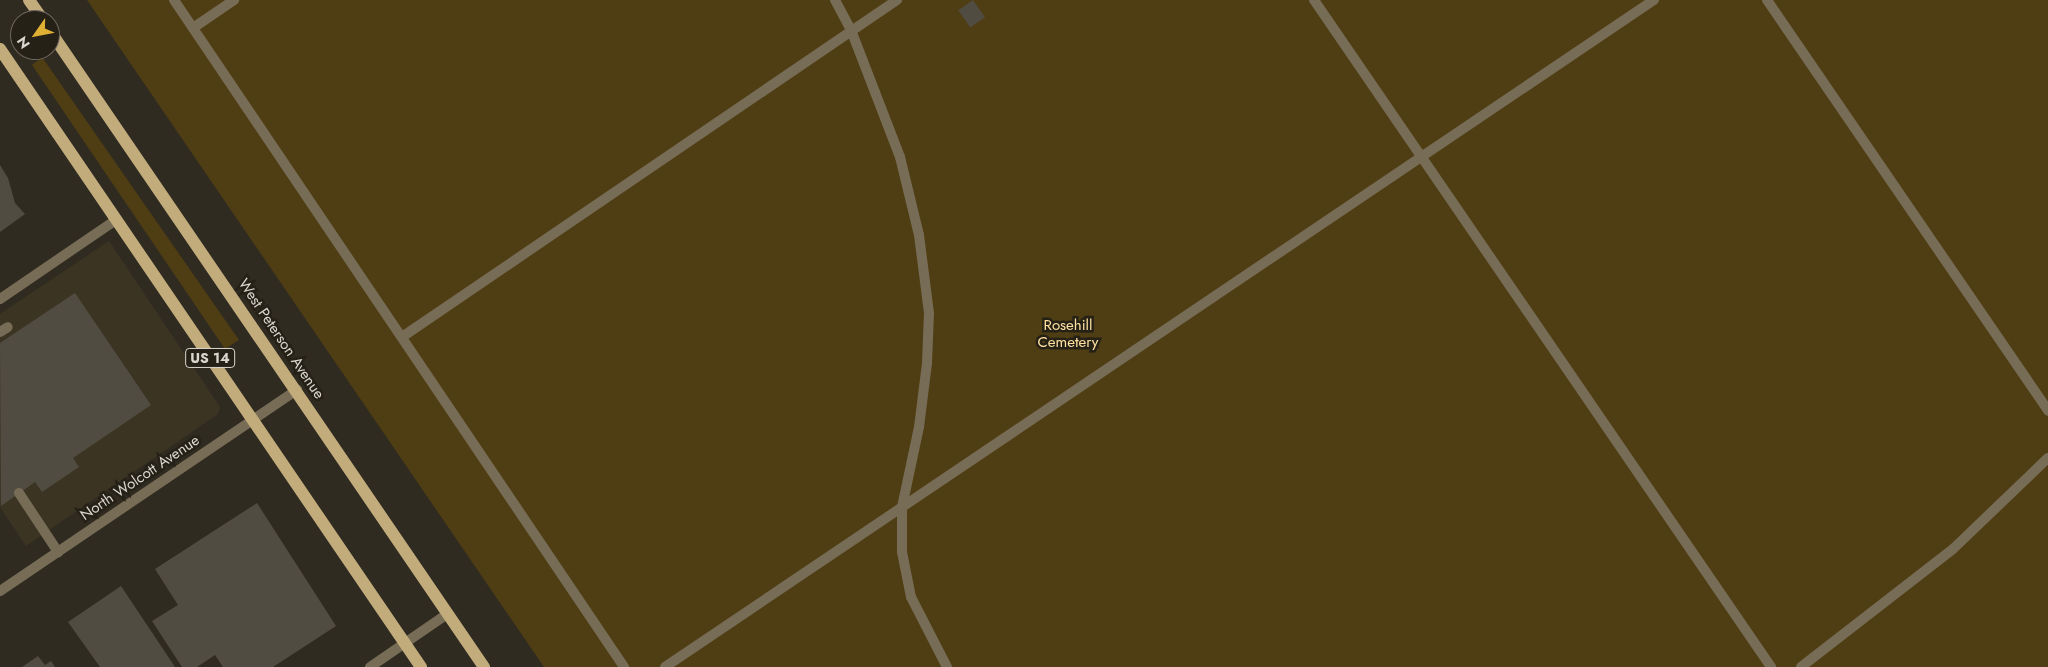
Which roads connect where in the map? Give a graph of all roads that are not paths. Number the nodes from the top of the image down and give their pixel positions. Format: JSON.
{"nodes":[{"id":1,"x":174,"y":0,"type":"edge"},
{"id":2,"x":234,"y":0,"type":"edge"},
{"id":3,"x":835,"y":0,"type":"edge"},
{"id":4,"x":896,"y":0,"type":"edge"},
{"id":5,"x":1314,"y":0,"type":"edge"},
{"id":6,"x":1654,"y":0,"type":"edge"},
{"id":7,"x":1768,"y":0,"type":"edge"},
{"id":8,"x":193,"y":28,"type":"junction"},
{"id":9,"x":851,"y":30,"type":"junction"},
{"id":10,"x":60,"y":46,"type":"edge"},
{"id":11,"x":0,"y":49,"type":"edge"},
{"id":12,"x":1421,"y":154,"type":"junction"},
{"id":13,"x":116,"y":220,"type":"junction"},
{"id":14,"x":0,"y":299,"type":"edge"},
{"id":15,"x":402,"y":337,"type":"junction"},
{"id":16,"x":296,"y":390,"type":"junction"},
{"id":17,"x":2048,"y":411,"type":"edge"},
{"id":18,"x":252,"y":419,"type":"junction"},
{"id":19,"x":2048,"y":458,"type":"edge"},
{"id":20,"x":18,"y":493,"type":"dead end"},
{"id":21,"x":902,"y":507,"type":"junction"},
{"id":22,"x":58,"y":552,"type":"junction"},
{"id":23,"x":0,"y":591,"type":"edge"},
{"id":24,"x":447,"y":614,"type":"junction"},
{"id":25,"x":405,"y":644,"type":"junction"},
{"id":26,"x":370,"y":667,"type":"edge"},
{"id":27,"x":421,"y":667,"type":"edge"},
{"id":28,"x":484,"y":667,"type":"edge"},
{"id":29,"x":624,"y":667,"type":"edge"},
{"id":30,"x":665,"y":667,"type":"edge"},
{"id":31,"x":947,"y":667,"type":"edge"},
{"id":32,"x":1771,"y":667,"type":"edge"},
{"id":33,"x":1801,"y":667,"type":"edge"}],
"edges":[{"from":1,"to":8,"type":"street"},
{"from":2,"to":8,"type":"street"},
{"from":3,"to":9,"type":"street"},
{"from":4,"to":9,"type":"street"},
{"from":5,"to":12,"type":"street"},
{"from":6,"to":12,"type":"street"},
{"from":7,"to":17,"type":"street"},
{"from":8,"to":15,"type":"street"},
{"from":9,"to":15,"type":"street"},
{"from":9,"to":21,"type":"street"},
{"from":10,"to":16,"type":"main road","name":"West Peterson Avenue"},
{"from":11,"to":13,"type":"main road","number":"US 14"},
{"from":12,"to":21,"type":"street"},
{"from":12,"to":32,"type":"street"},
{"from":13,"to":14,"type":"street"},
{"from":13,"to":18,"type":"main road","number":"US 14"},
{"from":15,"to":29,"type":"street"},
{"from":16,"to":18,"type":"street","name":"North Wolcott Avenue"},
{"from":16,"to":24,"type":"main road","name":"West Peterson Avenue"},
{"from":18,"to":22,"type":"street","name":"North Wolcott Avenue"},
{"from":18,"to":25,"type":"main road","number":"US 14"},
{"from":19,"to":33,"type":"street"},
{"from":20,"to":22,"type":"street"},
{"from":21,"to":30,"type":"street"},
{"from":21,"to":31,"type":"street"},
{"from":22,"to":23,"type":"street","name":"North Wolcott Avenue"},
{"from":24,"to":25,"type":"street"},
{"from":24,"to":28,"type":"main road","name":"West Peterson Avenue"},
{"from":25,"to":26,"type":"street"},
{"from":25,"to":27,"type":"main road","number":"US 14"}]}
